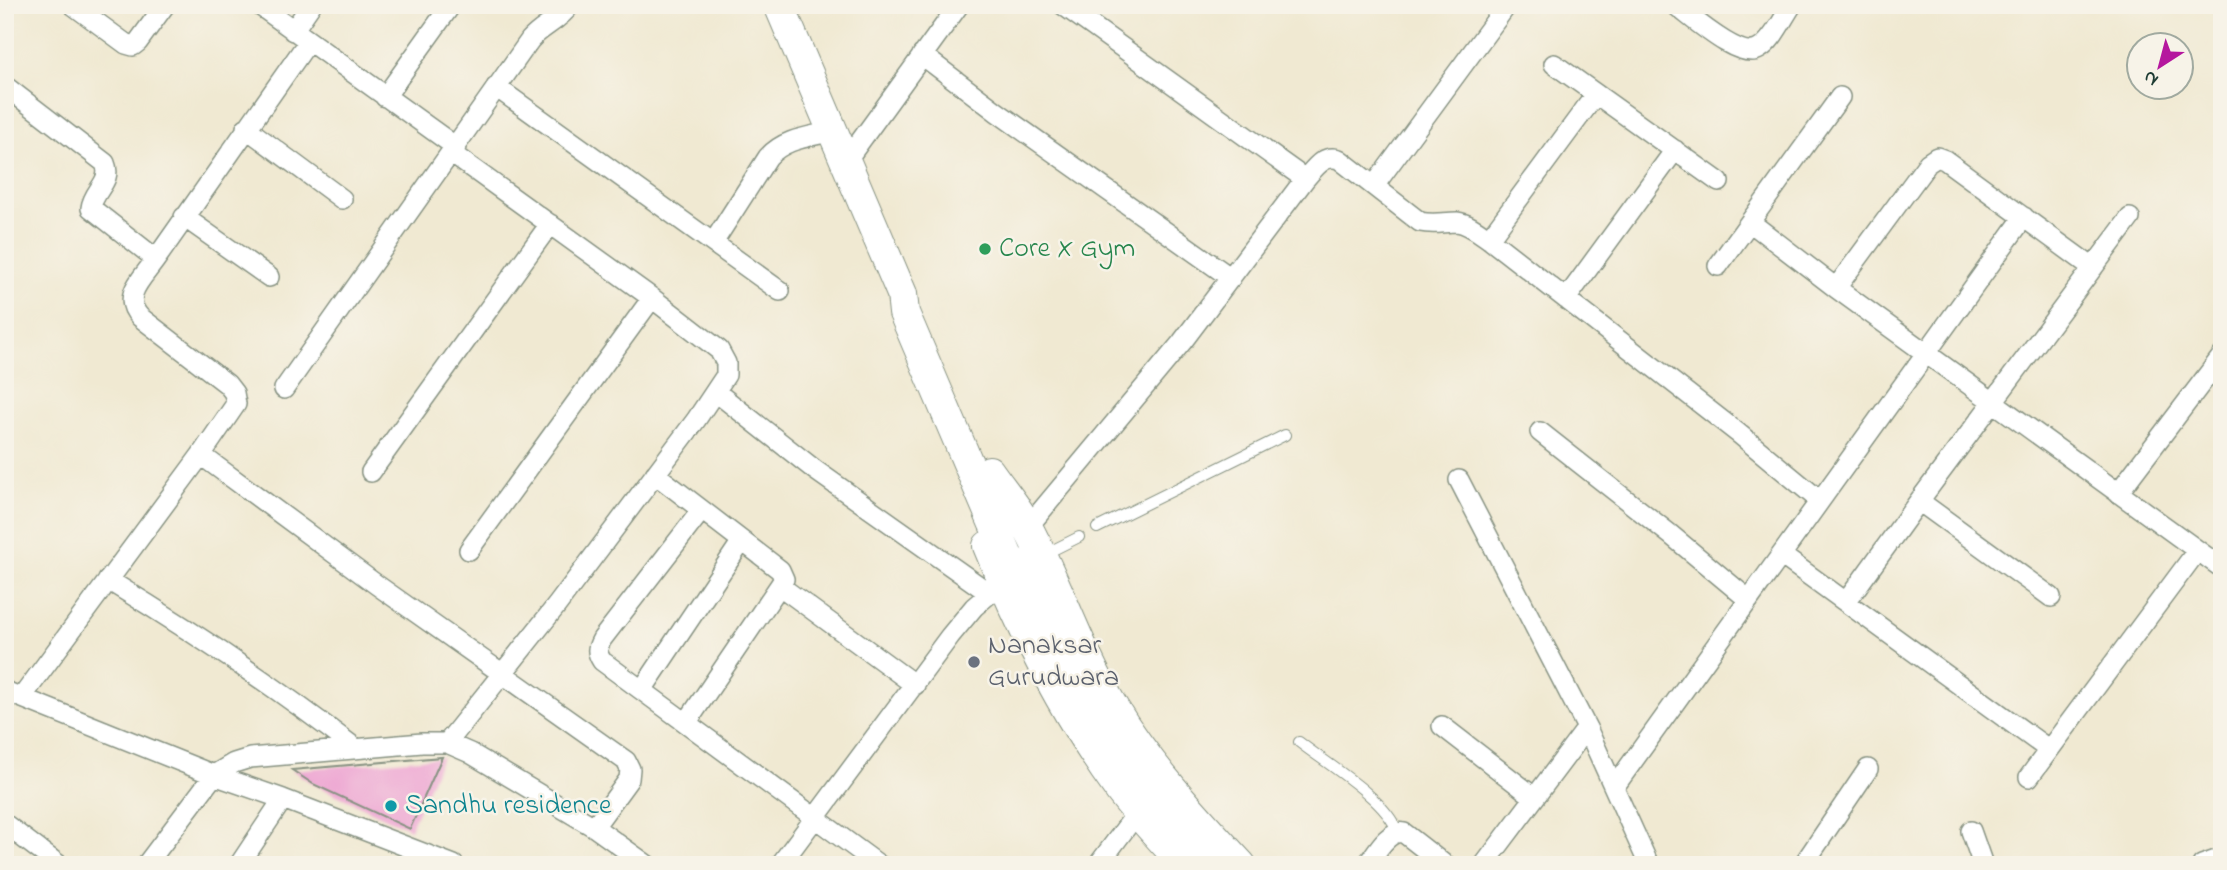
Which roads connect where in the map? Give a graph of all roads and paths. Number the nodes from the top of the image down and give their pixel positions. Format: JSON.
{"nodes":[{"id":1,"x":73,"y":5,"type":"edge"},
{"id":2,"x":165,"y":5,"type":"edge"},
{"id":3,"x":259,"y":5,"type":"edge"},
{"id":4,"x":311,"y":5,"type":"edge"},
{"id":5,"x":451,"y":5,"type":"edge"},
{"id":6,"x":570,"y":5,"type":"edge"},
{"id":7,"x":779,"y":5,"type":"edge"},
{"id":8,"x":960,"y":5,"type":"edge"},
{"id":9,"x":1063,"y":5,"type":"edge"},
{"id":10,"x":1507,"y":5,"type":"edge"},
{"id":11,"x":1675,"y":5,"type":"edge"},
{"id":12,"x":1792,"y":5,"type":"edge"},
{"id":13,"x":301,"y":37,"type":"junction"},
{"id":14,"x":922,"y":55,"type":"junction"},
{"id":15,"x":1554,"y":64,"type":"dead end"},
{"id":16,"x":5,"y":86,"type":"edge"},
{"id":17,"x":496,"y":86,"type":"junction"},
{"id":18,"x":1596,"y":94,"type":"junction"},
{"id":19,"x":385,"y":97,"type":"junction"},
{"id":20,"x":1840,"y":97,"type":"dead end"},
{"id":21,"x":246,"y":128,"type":"junction"},
{"id":22,"x":833,"y":131,"type":"junction"},
{"id":23,"x":454,"y":150,"type":"junction"},
{"id":24,"x":1675,"y":150,"type":"junction"},
{"id":25,"x":846,"y":161,"type":"junction"},
{"id":26,"x":1305,"y":179,"type":"junction"},
{"id":27,"x":1719,"y":182,"type":"dead end"},
{"id":28,"x":1374,"y":186,"type":"junction"},
{"id":29,"x":342,"y":199,"type":"dead end"},
{"id":30,"x":2024,"y":217,"type":"junction"},
{"id":31,"x":184,"y":218,"type":"junction"},
{"id":32,"x":2130,"y":218,"type":"dead end"},
{"id":33,"x":1750,"y":222,"type":"junction"},
{"id":34,"x":550,"y":224,"type":"junction"},
{"id":35,"x":1489,"y":239,"type":"junction"},
{"id":36,"x":713,"y":243,"type":"junction"},
{"id":37,"x":156,"y":259,"type":"junction"},
{"id":38,"x":1718,"y":266,"type":"dead end"},
{"id":39,"x":2093,"y":268,"type":"junction"},
{"id":40,"x":269,"y":277,"type":"dead end"},
{"id":41,"x":1231,"y":278,"type":"junction"},
{"id":42,"x":1836,"y":288,"type":"junction"},
{"id":43,"x":780,"y":292,"type":"dead end"},
{"id":44,"x":652,"y":298,"type":"junction"},
{"id":45,"x":1566,"y":299,"type":"junction"},
{"id":46,"x":1925,"y":353,"type":"junction"},
{"id":47,"x":2222,"y":356,"type":"edge"},
{"id":48,"x":284,"y":389,"type":"dead end"},
{"id":49,"x":716,"y":392,"type":"junction"},
{"id":50,"x":1993,"y":401,"type":"junction"},
{"id":51,"x":1540,"y":432,"type":"dead end"},
{"id":52,"x":1285,"y":435,"type":"dead end"},
{"id":53,"x":201,"y":455,"type":"junction"},
{"id":54,"x":371,"y":472,"type":"dead end"},
{"id":55,"x":655,"y":474,"type":"junction"},
{"id":56,"x":981,"y":474,"type":"junction"},
{"id":57,"x":1460,"y":480,"type":"dead end"},
{"id":58,"x":2118,"y":493,"type":"junction"},
{"id":59,"x":1819,"y":500,"type":"junction"},
{"id":60,"x":1919,"y":501,"type":"junction"},
{"id":61,"x":701,"y":511,"type":"junction"},
{"id":62,"x":1027,"y":528,"type":"junction"},
{"id":63,"x":1097,"y":528,"type":"dead end"},
{"id":64,"x":1079,"y":537,"type":"dead end"},
{"id":65,"x":742,"y":541,"type":"junction"},
{"id":66,"x":469,"y":550,"type":"dead end"},
{"id":67,"x":2197,"y":551,"type":"junction"},
{"id":68,"x":1781,"y":555,"type":"junction"},
{"id":69,"x":2221,"y":566,"type":"edge"},
{"id":70,"x":1013,"y":576,"type":"junction"},
{"id":71,"x":108,"y":580,"type":"junction"},
{"id":72,"x":780,"y":586,"type":"junction"},
{"id":73,"x":2051,"y":597,"type":"dead end"},
{"id":74,"x":1749,"y":600,"type":"junction"},
{"id":75,"x":1846,"y":602,"type":"junction"},
{"id":76,"x":501,"y":674,"type":"junction"},
{"id":77,"x":915,"y":685,"type":"junction"},
{"id":78,"x":642,"y":690,"type":"junction"},
{"id":79,"x":13,"y":694,"type":"edge"},
{"id":80,"x":687,"y":722,"type":"junction"},
{"id":81,"x":1442,"y":726,"type":"dead end"},
{"id":82,"x":1587,"y":728,"type":"junction"},
{"id":83,"x":1299,"y":742,"type":"dead end"},
{"id":84,"x":447,"y":743,"type":"junction"},
{"id":85,"x":355,"y":748,"type":"junction"},
{"id":86,"x":2048,"y":749,"type":"junction"},
{"id":87,"x":1868,"y":769,"type":"dead end"},
{"id":88,"x":214,"y":775,"type":"junction"},
{"id":89,"x":2029,"y":777,"type":"dead end"},
{"id":90,"x":1615,"y":786,"type":"junction"},
{"id":91,"x":1534,"y":797,"type":"junction"},
{"id":92,"x":283,"y":799,"type":"junction"},
{"id":93,"x":1138,"y":813,"type":"junction"},
{"id":94,"x":815,"y":817,"type":"junction"},
{"id":95,"x":5,"y":824,"type":"edge"},
{"id":96,"x":594,"y":827,"type":"junction"},
{"id":97,"x":1397,"y":831,"type":"junction"},
{"id":98,"x":1971,"y":831,"type":"dead end"},
{"id":99,"x":2222,"y":858,"type":"edge"},
{"id":100,"x":1811,"y":860,"type":"edge"},
{"id":101,"x":1642,"y":861,"type":"edge"},
{"id":102,"x":449,"y":864,"type":"edge"},
{"id":103,"x":59,"y":865,"type":"edge"},
{"id":104,"x":146,"y":865,"type":"edge"},
{"id":105,"x":239,"y":865,"type":"edge"},
{"id":106,"x":647,"y":865,"type":"edge"},
{"id":107,"x":779,"y":865,"type":"edge"},
{"id":108,"x":879,"y":865,"type":"edge"},
{"id":109,"x":1098,"y":865,"type":"edge"},
{"id":110,"x":1185,"y":865,"type":"edge"},
{"id":111,"x":1211,"y":865,"type":"edge"},
{"id":112,"x":1241,"y":865,"type":"edge"},
{"id":113,"x":1367,"y":865,"type":"edge"},
{"id":114,"x":1445,"y":865,"type":"edge"},
{"id":115,"x":1484,"y":865,"type":"edge"},
{"id":116,"x":1983,"y":865,"type":"edge"},
{"id":117,"x":2203,"y":865,"type":"edge"}],
"edges":[{"from":1,"to":2,"type":"street"},
{"from":3,"to":13,"type":"street"},
{"from":4,"to":13,"type":"street"},
{"from":5,"to":19,"type":"street"},
{"from":6,"to":17,"type":"street"},
{"from":7,"to":22,"type":"main road"},
{"from":8,"to":14,"type":"street"},
{"from":9,"to":26,"type":"street"},
{"from":10,"to":28,"type":"street"},
{"from":11,"to":12,"type":"street"},
{"from":13,"to":19,"type":"street"},
{"from":13,"to":21,"type":"street"},
{"from":14,"to":25,"type":"street"},
{"from":14,"to":41,"type":"street"},
{"from":15,"to":18,"type":"street"},
{"from":16,"to":37,"type":"street"},
{"from":17,"to":23,"type":"street"},
{"from":17,"to":36,"type":"street"},
{"from":18,"to":24,"type":"street"},
{"from":18,"to":35,"type":"street"},
{"from":19,"to":23,"type":"street"},
{"from":20,"to":33,"type":"street"},
{"from":21,"to":29,"type":"street"},
{"from":21,"to":31,"type":"street"},
{"from":22,"to":25,"type":"main road"},
{"from":22,"to":36,"type":"street"},
{"from":23,"to":34,"type":"street"},
{"from":23,"to":48,"type":"street"},
{"from":24,"to":27,"type":"street"},
{"from":24,"to":45,"type":"street"},
{"from":25,"to":56,"type":"main road"},
{"from":26,"to":28,"type":"street"},
{"from":26,"to":41,"type":"street"},
{"from":28,"to":35,"type":"street"},
{"from":30,"to":39,"type":"street"},
{"from":30,"to":42,"type":"street"},
{"from":30,"to":46,"type":"street"},
{"from":31,"to":37,"type":"street"},
{"from":31,"to":40,"type":"street"},
{"from":32,"to":39,"type":"street"},
{"from":33,"to":38,"type":"street"},
{"from":33,"to":42,"type":"street"},
{"from":34,"to":44,"type":"street"},
{"from":34,"to":54,"type":"street"},
{"from":35,"to":45,"type":"street"},
{"from":36,"to":43,"type":"street"},
{"from":37,"to":53,"type":"street"},
{"from":39,"to":50,"type":"street"},
{"from":41,"to":62,"type":"street"},
{"from":42,"to":46,"type":"street"},
{"from":44,"to":49,"type":"street"},
{"from":44,"to":66,"type":"street"},
{"from":45,"to":59,"type":"street"},
{"from":46,"to":50,"type":"street"},
{"from":46,"to":59,"type":"street"},
{"from":47,"to":58,"type":"street"},
{"from":49,"to":55,"type":"street"},
{"from":49,"to":70,"type":"street"},
{"from":50,"to":58,"type":"street"},
{"from":50,"to":60,"type":"street"},
{"from":51,"to":74,"type":"street"},
{"from":52,"to":63,"type":"lane"},
{"from":53,"to":71,"type":"street"},
{"from":53,"to":76,"type":"street"},
{"from":55,"to":61,"type":"street"},
{"from":55,"to":76,"type":"street"},
{"from":56,"to":62,"type":"main road"},
{"from":56,"to":70,"type":"main road"},
{"from":57,"to":82,"type":"street"},
{"from":58,"to":67,"type":"street"},
{"from":59,"to":68,"type":"street"},
{"from":60,"to":73,"type":"street"},
{"from":60,"to":75,"type":"street"},
{"from":61,"to":65,"type":"street"},
{"from":61,"to":78,"type":"street"},
{"from":62,"to":70,"type":"main road"},
{"from":64,"to":70,"type":"lane"},
{"from":65,"to":72,"type":"street"},
{"from":65,"to":78,"type":"street"},
{"from":67,"to":69,"type":"street"},
{"from":67,"to":86,"type":"street"},
{"from":68,"to":74,"type":"street"},
{"from":68,"to":75,"type":"street"},
{"from":70,"to":77,"type":"street"},
{"from":70,"to":93,"type":"main road"},
{"from":70,"to":111,"type":"main road"},
{"from":70,"to":112,"type":"main road"},
{"from":71,"to":79,"type":"street"},
{"from":71,"to":85,"type":"street"},
{"from":72,"to":77,"type":"street"},
{"from":72,"to":80,"type":"street"},
{"from":74,"to":90,"type":"street"},
{"from":75,"to":86,"type":"street"},
{"from":76,"to":84,"type":"street"},
{"from":76,"to":96,"type":"street"},
{"from":77,"to":94,"type":"street"},
{"from":78,"to":80,"type":"street"},
{"from":79,"to":88,"type":"street"},
{"from":80,"to":94,"type":"street"},
{"from":81,"to":91,"type":"street"},
{"from":82,"to":90,"type":"street"},
{"from":82,"to":91,"type":"street"},
{"from":83,"to":97,"type":"lane"},
{"from":84,"to":85,"type":"street"},
{"from":84,"to":96,"type":"street"},
{"from":85,"to":88,"type":"street"},
{"from":86,"to":89,"type":"street"},
{"from":87,"to":100,"type":"street"},
{"from":88,"to":92,"type":"street"},
{"from":88,"to":104,"type":"street"},
{"from":90,"to":101,"type":"street"},
{"from":91,"to":115,"type":"street"},
{"from":92,"to":102,"type":"street"},
{"from":92,"to":105,"type":"street"},
{"from":93,"to":109,"type":"street"},
{"from":93,"to":110,"type":"main road"},
{"from":94,"to":107,"type":"street"},
{"from":94,"to":108,"type":"street"},
{"from":95,"to":103,"type":"street"},
{"from":96,"to":106,"type":"street"},
{"from":97,"to":113,"type":"street"},
{"from":97,"to":114,"type":"street"},
{"from":98,"to":116,"type":"street"},
{"from":99,"to":117,"type":"street"}]}
